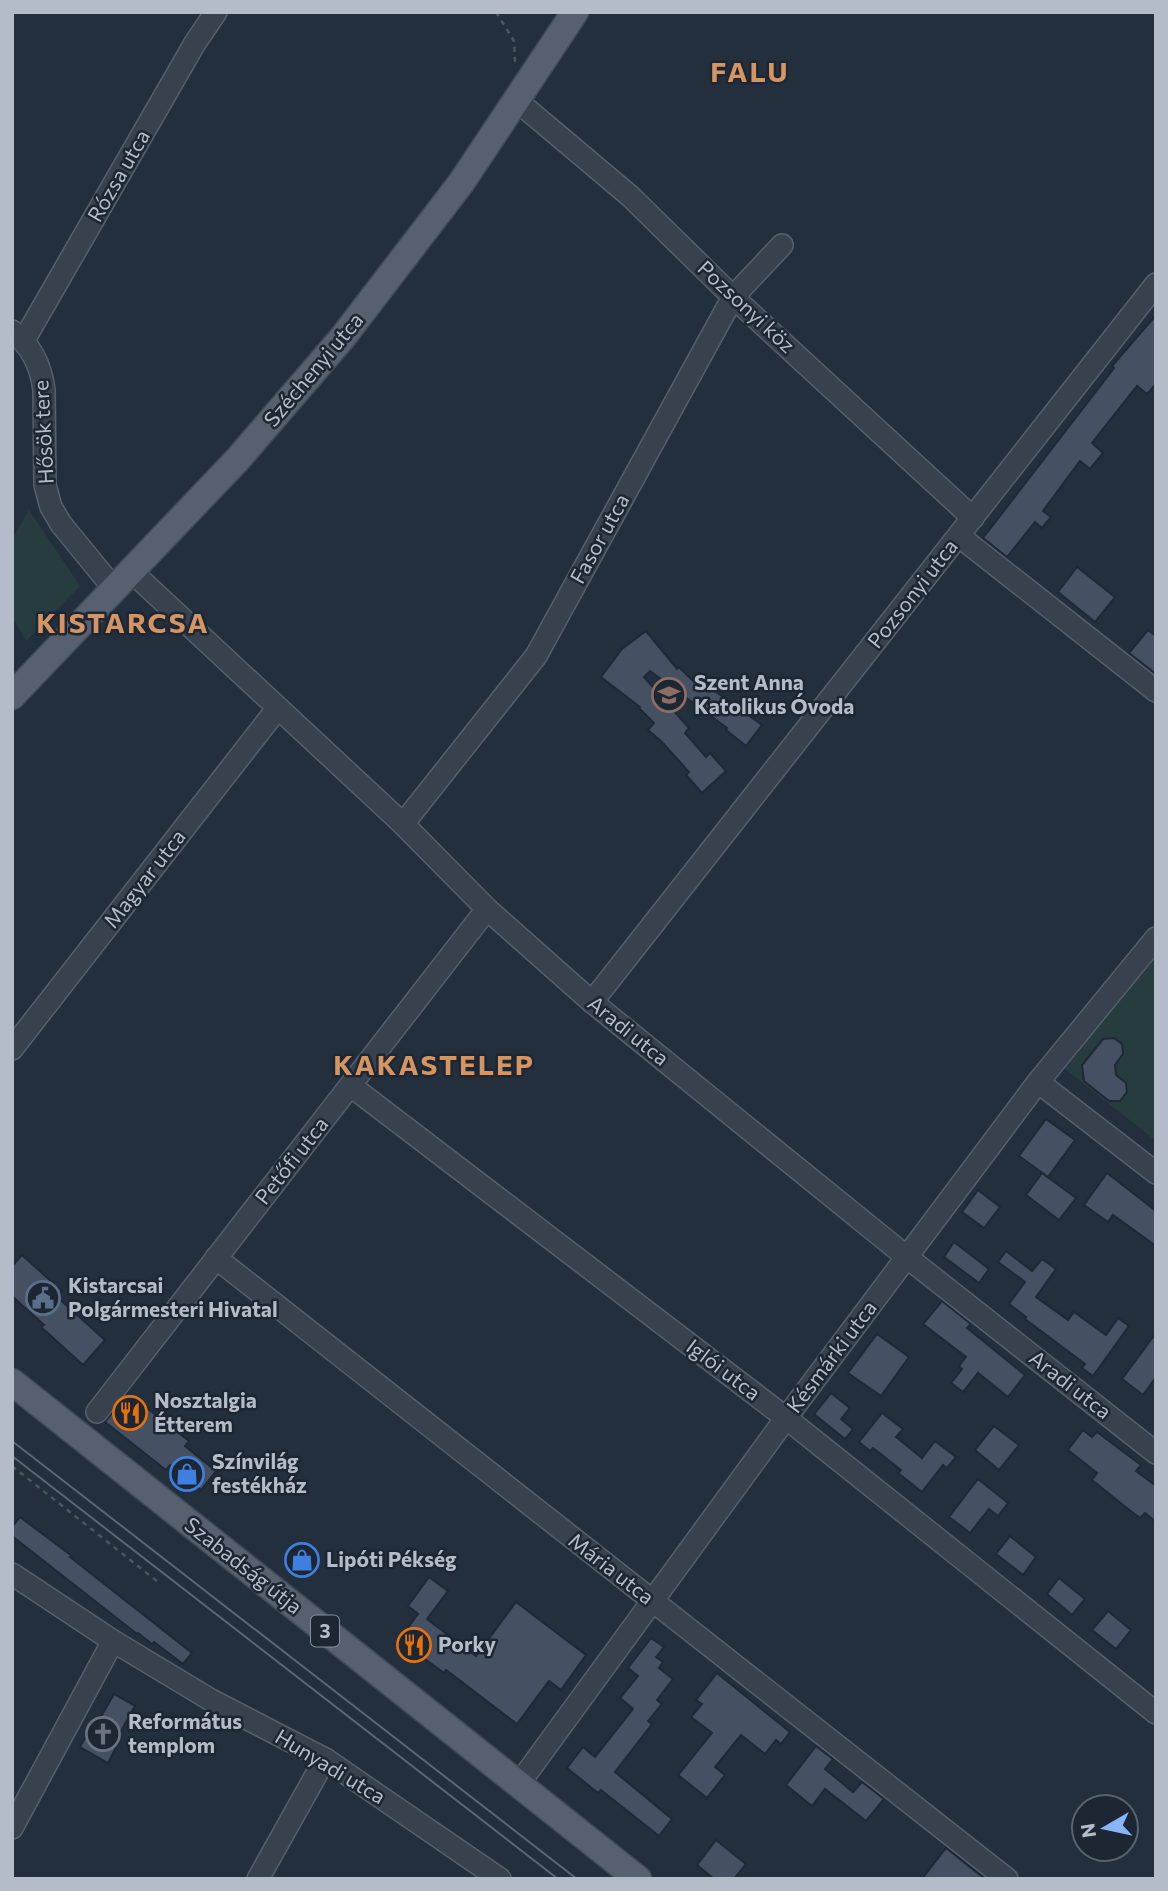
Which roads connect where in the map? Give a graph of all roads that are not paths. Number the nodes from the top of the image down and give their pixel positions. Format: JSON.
{"nodes":[{"id":1,"x":216,"y":12,"type":"edge"},
{"id":2,"x":575,"y":12,"type":"edge"},
{"id":3,"x":516,"y":100,"type":"junction"},
{"id":4,"x":782,"y":245,"type":"dead end"},
{"id":5,"x":1156,"y":284,"type":"edge"},
{"id":6,"x":733,"y":297,"type":"junction"},
{"id":7,"x":18,"y":336,"type":"edge"},
{"id":8,"x":973,"y":518,"type":"junction"},
{"id":9,"x":959,"y":536,"type":"junction"},
{"id":10,"x":123,"y":581,"type":"junction"},
{"id":11,"x":1156,"y":691,"type":"edge"},
{"id":12,"x":12,"y":696,"type":"edge"},
{"id":13,"x":277,"y":709,"type":"junction"},
{"id":14,"x":403,"y":824,"type":"junction"},
{"id":15,"x":487,"y":909,"type":"junction"},
{"id":16,"x":1156,"y":938,"type":"edge"},
{"id":17,"x":592,"y":1002,"type":"junction"},
{"id":18,"x":12,"y":1049,"type":"edge"},
{"id":19,"x":1038,"y":1082,"type":"junction"},
{"id":20,"x":351,"y":1086,"type":"junction"},
{"id":21,"x":1156,"y":1172,"type":"edge"},
{"id":22,"x":216,"y":1258,"type":"junction"},
{"id":23,"x":908,"y":1258,"type":"junction"},
{"id":24,"x":12,"y":1382,"type":"edge"},
{"id":25,"x":97,"y":1412,"type":"dead end"},
{"id":26,"x":786,"y":1418,"type":"junction"},
{"id":27,"x":1156,"y":1453,"type":"edge"},
{"id":28,"x":12,"y":1574,"type":"edge"},
{"id":29,"x":653,"y":1601,"type":"junction"},
{"id":30,"x":113,"y":1641,"type":"junction"},
{"id":31,"x":1156,"y":1713,"type":"edge"},
{"id":32,"x":325,"y":1759,"type":"junction"},
{"id":33,"x":518,"y":1785,"type":"junction"},
{"id":34,"x":12,"y":1828,"type":"edge"},
{"id":35,"x":258,"y":1879,"type":"edge"},
{"id":36,"x":500,"y":1879,"type":"edge"},
{"id":37,"x":638,"y":1879,"type":"edge"},
{"id":38,"x":1007,"y":1879,"type":"edge"}],
"edges":[{"from":1,"to":7,"type":"street","name":"Rózsa utca"},
{"from":2,"to":3,"type":"main road","name":"Széchenyi utca"},
{"from":3,"to":6,"type":"street","name":"Pozsonyi köz"},
{"from":3,"to":10,"type":"main road","name":"Széchenyi utca"},
{"from":4,"to":6,"type":"street","name":"Fasor utca"},
{"from":5,"to":8,"type":"street","name":"Pozsonyi utca"},
{"from":6,"to":8,"type":"street","name":"Pozsonyi köz"},
{"from":6,"to":14,"type":"street","name":"Fasor utca"},
{"from":7,"to":10,"type":"street","name":"Hősök tere"},
{"from":8,"to":9,"type":"street","name":"Pozsonyi utca"},
{"from":9,"to":11,"type":"street"},
{"from":9,"to":17,"type":"street","name":"Pozsonyi utca"},
{"from":10,"to":12,"type":"main road","name":"Széchenyi utca"},
{"from":10,"to":13,"type":"street","name":"Aradi utca"},
{"from":13,"to":14,"type":"street","name":"Aradi utca"},
{"from":13,"to":18,"type":"street","name":"Magyar utca"},
{"from":14,"to":15,"type":"street","name":"Aradi utca"},
{"from":15,"to":17,"type":"street","name":"Aradi utca"},
{"from":15,"to":20,"type":"street","name":"Petőfi utca"},
{"from":16,"to":19,"type":"street","name":"Késmárki utca"},
{"from":17,"to":23,"type":"street","name":"Aradi utca"},
{"from":19,"to":21,"type":"street"},
{"from":19,"to":23,"type":"street","name":"Késmárki utca"},
{"from":20,"to":22,"type":"street","name":"Petőfi utca"},
{"from":20,"to":26,"type":"street","name":"Iglói utca"},
{"from":22,"to":25,"type":"street","name":"Petőfi utca"},
{"from":22,"to":29,"type":"street","name":"Mária utca"},
{"from":23,"to":26,"type":"street","name":"Késmárki utca"},
{"from":23,"to":27,"type":"street","name":"Aradi utca"},
{"from":24,"to":33,"type":"main road","name":"Szabadság útja","number":"3"},
{"from":26,"to":29,"type":"street","name":"Késmárki utca"},
{"from":26,"to":31,"type":"street","name":"Iglói utca"},
{"from":28,"to":30,"type":"street","name":"Hunyadi utca"},
{"from":29,"to":33,"type":"street","name":"Késmárki utca"},
{"from":29,"to":38,"type":"street","name":"Mária utca"},
{"from":30,"to":32,"type":"street","name":"Hunyadi utca"},
{"from":30,"to":34,"type":"street"},
{"from":32,"to":35,"type":"street"},
{"from":32,"to":36,"type":"street","name":"Hunyadi utca"},
{"from":33,"to":37,"type":"main road","name":"Szabadság útja","number":"3"}]}
